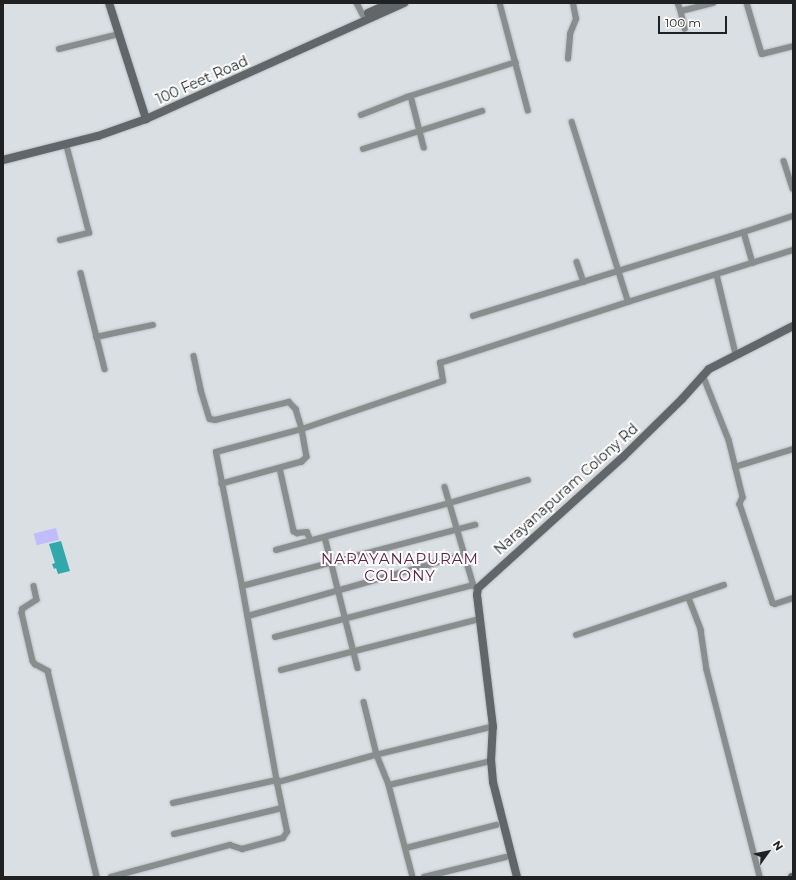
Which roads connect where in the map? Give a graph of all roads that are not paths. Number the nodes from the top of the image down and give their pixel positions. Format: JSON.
{"nodes":[{"id":1,"x":109,"y":3,"type":"edge"},
{"id":2,"x":357,"y":3,"type":"edge"},
{"id":3,"x":390,"y":3,"type":"edge"},
{"id":4,"x":404,"y":3,"type":"edge"},
{"id":5,"x":500,"y":3,"type":"edge"},
{"id":6,"x":573,"y":3,"type":"edge"},
{"id":7,"x":678,"y":3,"type":"edge"},
{"id":8,"x":713,"y":3,"type":"edge"},
{"id":9,"x":747,"y":3,"type":"edge"},
{"id":10,"x":681,"y":11,"type":"junction"},
{"id":11,"x":363,"y":16,"type":"junction"},
{"id":12,"x":685,"y":29,"type":"dead end"},
{"id":13,"x":119,"y":34,"type":"junction"},
{"id":14,"x":793,"y":46,"type":"edge"},
{"id":15,"x":59,"y":49,"type":"dead end"},
{"id":16,"x":568,"y":59,"type":"dead end"},
{"id":17,"x":516,"y":62,"type":"junction"},
{"id":18,"x":411,"y":96,"type":"junction"},
{"id":19,"x":528,"y":110,"type":"dead end"},
{"id":20,"x":482,"y":111,"type":"dead end"},
{"id":21,"x":360,"y":115,"type":"dead end"},
{"id":22,"x":145,"y":116,"type":"junction"},
{"id":23,"x":572,"y":123,"type":"dead end"},
{"id":24,"x":420,"y":131,"type":"junction"},
{"id":25,"x":66,"y":144,"type":"junction"},
{"id":26,"x":424,"y":147,"type":"dead end"},
{"id":27,"x":363,"y":149,"type":"dead end"},
{"id":28,"x":3,"y":155,"type":"edge"},
{"id":29,"x":3,"y":160,"type":"edge"},
{"id":30,"x":784,"y":161,"type":"dead end"},
{"id":31,"x":793,"y":189,"type":"edge"},
{"id":32,"x":793,"y":216,"type":"edge"},
{"id":33,"x":744,"y":232,"type":"junction"},
{"id":34,"x":60,"y":240,"type":"dead end"},
{"id":35,"x":793,"y":250,"type":"edge"},
{"id":36,"x":577,"y":262,"type":"dead end"},
{"id":37,"x":753,"y":263,"type":"junction"},
{"id":38,"x":618,"y":272,"type":"junction"},
{"id":39,"x":81,"y":273,"type":"dead end"},
{"id":40,"x":717,"y":275,"type":"junction"},
{"id":41,"x":584,"y":282,"type":"junction"},
{"id":42,"x":628,"y":302,"type":"junction"},
{"id":43,"x":473,"y":316,"type":"dead end"},
{"id":44,"x":153,"y":325,"type":"dead end"},
{"id":45,"x":793,"y":326,"type":"edge"},
{"id":46,"x":96,"y":337,"type":"junction"},
{"id":47,"x":736,"y":354,"type":"junction"},
{"id":48,"x":194,"y":356,"type":"dead end"},
{"id":49,"x":105,"y":369,"type":"dead end"},
{"id":50,"x":703,"y":374,"type":"junction"},
{"id":51,"x":302,"y":429,"type":"junction"},
{"id":52,"x":793,"y":449,"type":"edge"},
{"id":53,"x":735,"y":467,"type":"junction"},
{"id":54,"x":280,"y":468,"type":"junction"},
{"id":55,"x":528,"y":480,"type":"dead end"},
{"id":56,"x":222,"y":484,"type":"junction"},
{"id":57,"x":445,"y":487,"type":"dead end"},
{"id":58,"x":450,"y":503,"type":"junction"},
{"id":59,"x":475,"y":524,"type":"dead end"},
{"id":60,"x":458,"y":529,"type":"junction"},
{"id":61,"x":324,"y":537,"type":"junction"},
{"id":62,"x":311,"y":540,"type":"junction"},
{"id":63,"x":276,"y":550,"type":"dead end"},
{"id":64,"x":464,"y":555,"type":"junction"},
{"id":65,"x":332,"y":564,"type":"junction"},
{"id":66,"x":724,"y":585,"type":"dead end"},
{"id":67,"x":34,"y":586,"type":"dead end"},
{"id":68,"x":242,"y":586,"type":"junction"},
{"id":69,"x":475,"y":586,"type":"junction"},
{"id":70,"x":338,"y":592,"type":"junction"},
{"id":71,"x":689,"y":598,"type":"junction"},
{"id":72,"x":793,"y":598,"type":"edge"},
{"id":73,"x":248,"y":616,"type":"junction"},
{"id":74,"x":345,"y":617,"type":"junction"},
{"id":75,"x":480,"y":619,"type":"junction"},
{"id":76,"x":576,"y":636,"type":"dead end"},
{"id":77,"x":275,"y":637,"type":"dead end"},
{"id":78,"x":353,"y":650,"type":"junction"},
{"id":79,"x":358,"y":668,"type":"dead end"},
{"id":80,"x":281,"y":670,"type":"dead end"},
{"id":81,"x":364,"y":702,"type":"dead end"},
{"id":82,"x":493,"y":727,"type":"junction"},
{"id":83,"x":377,"y":755,"type":"junction"},
{"id":84,"x":491,"y":761,"type":"junction"},
{"id":85,"x":277,"y":781,"type":"junction"},
{"id":86,"x":389,"y":785,"type":"junction"},
{"id":87,"x":173,"y":803,"type":"dead end"},
{"id":88,"x":282,"y":808,"type":"junction"},
{"id":89,"x":496,"y":825,"type":"dead end"},
{"id":90,"x":174,"y":834,"type":"dead end"},
{"id":91,"x":406,"y":848,"type":"junction"},
{"id":92,"x":506,"y":857,"type":"dead end"},
{"id":93,"x":97,"y":877,"type":"edge"},
{"id":94,"x":111,"y":877,"type":"edge"},
{"id":95,"x":413,"y":877,"type":"edge"},
{"id":96,"x":424,"y":877,"type":"edge"},
{"id":97,"x":517,"y":877,"type":"edge"},
{"id":98,"x":760,"y":877,"type":"edge"}],
"edges":[{"from":1,"to":13,"type":"street"},
{"from":2,"to":11,"type":"street"},
{"from":3,"to":11,"type":"street","name":"100 Feet Road"},
{"from":4,"to":22,"type":"street","name":"100 Feet Road"},
{"from":5,"to":17,"type":"street"},
{"from":6,"to":16,"type":"street"},
{"from":7,"to":10,"type":"street"},
{"from":8,"to":10,"type":"street"},
{"from":9,"to":14,"type":"street"},
{"from":10,"to":12,"type":"street"},
{"from":11,"to":22,"type":"street","name":"100 Feet Road"},
{"from":13,"to":15,"type":"street"},
{"from":13,"to":22,"type":"street"},
{"from":17,"to":18,"type":"street"},
{"from":17,"to":19,"type":"street"},
{"from":18,"to":21,"type":"street"},
{"from":18,"to":24,"type":"street"},
{"from":20,"to":24,"type":"street"},
{"from":22,"to":25,"type":"street","name":"100 Feet Road"},
{"from":22,"to":28,"type":"street","name":"100 Feet Road"},
{"from":23,"to":38,"type":"street"},
{"from":24,"to":26,"type":"street"},
{"from":24,"to":27,"type":"street"},
{"from":25,"to":29,"type":"street","name":"100 Feet Road"},
{"from":25,"to":34,"type":"street"},
{"from":30,"to":31,"type":"street"},
{"from":32,"to":33,"type":"street"},
{"from":33,"to":37,"type":"street"},
{"from":33,"to":38,"type":"street"},
{"from":35,"to":37,"type":"street"},
{"from":36,"to":41,"type":"street"},
{"from":37,"to":40,"type":"street"},
{"from":38,"to":41,"type":"street"},
{"from":38,"to":42,"type":"street"},
{"from":39,"to":46,"type":"street"},
{"from":40,"to":42,"type":"street"},
{"from":40,"to":47,"type":"street"},
{"from":41,"to":43,"type":"street"},
{"from":42,"to":51,"type":"street"},
{"from":44,"to":46,"type":"street"},
{"from":45,"to":47,"type":"street","name":"Narayanapuram Colony Rd"},
{"from":46,"to":49,"type":"street"},
{"from":47,"to":50,"type":"street","name":"Narayanapuram Colony Rd"},
{"from":48,"to":51,"type":"street"},
{"from":50,"to":53,"type":"street"},
{"from":50,"to":69,"type":"street","name":"Narayanapuram Colony Rd"},
{"from":51,"to":54,"type":"street"},
{"from":51,"to":56,"type":"street"},
{"from":52,"to":53,"type":"street"},
{"from":53,"to":72,"type":"street"},
{"from":54,"to":56,"type":"street"},
{"from":54,"to":62,"type":"street"},
{"from":55,"to":58,"type":"street"},
{"from":56,"to":68,"type":"street"},
{"from":57,"to":58,"type":"street"},
{"from":58,"to":60,"type":"street"},
{"from":58,"to":61,"type":"street"},
{"from":59,"to":60,"type":"street"},
{"from":60,"to":64,"type":"street"},
{"from":60,"to":65,"type":"street"},
{"from":61,"to":62,"type":"street"},
{"from":61,"to":65,"type":"street"},
{"from":62,"to":63,"type":"street"},
{"from":64,"to":69,"type":"street"},
{"from":64,"to":70,"type":"street"},
{"from":65,"to":68,"type":"street"},
{"from":65,"to":70,"type":"street"},
{"from":66,"to":71,"type":"street"},
{"from":67,"to":93,"type":"street"},
{"from":68,"to":73,"type":"street"},
{"from":69,"to":74,"type":"street"},
{"from":69,"to":75,"type":"street"},
{"from":70,"to":73,"type":"street"},
{"from":70,"to":74,"type":"street"},
{"from":71,"to":76,"type":"street"},
{"from":71,"to":98,"type":"street"},
{"from":73,"to":85,"type":"street"},
{"from":74,"to":77,"type":"street"},
{"from":74,"to":78,"type":"street"},
{"from":75,"to":78,"type":"street"},
{"from":75,"to":82,"type":"street"},
{"from":78,"to":79,"type":"street"},
{"from":78,"to":80,"type":"street"},
{"from":81,"to":83,"type":"street"},
{"from":82,"to":83,"type":"street"},
{"from":82,"to":84,"type":"street"},
{"from":83,"to":85,"type":"street"},
{"from":83,"to":86,"type":"street"},
{"from":84,"to":86,"type":"street"},
{"from":84,"to":97,"type":"street"},
{"from":85,"to":87,"type":"street"},
{"from":85,"to":88,"type":"street"},
{"from":86,"to":91,"type":"street"},
{"from":88,"to":90,"type":"street"},
{"from":88,"to":94,"type":"street"},
{"from":89,"to":91,"type":"street"},
{"from":91,"to":95,"type":"street"},
{"from":92,"to":96,"type":"street"}]}
